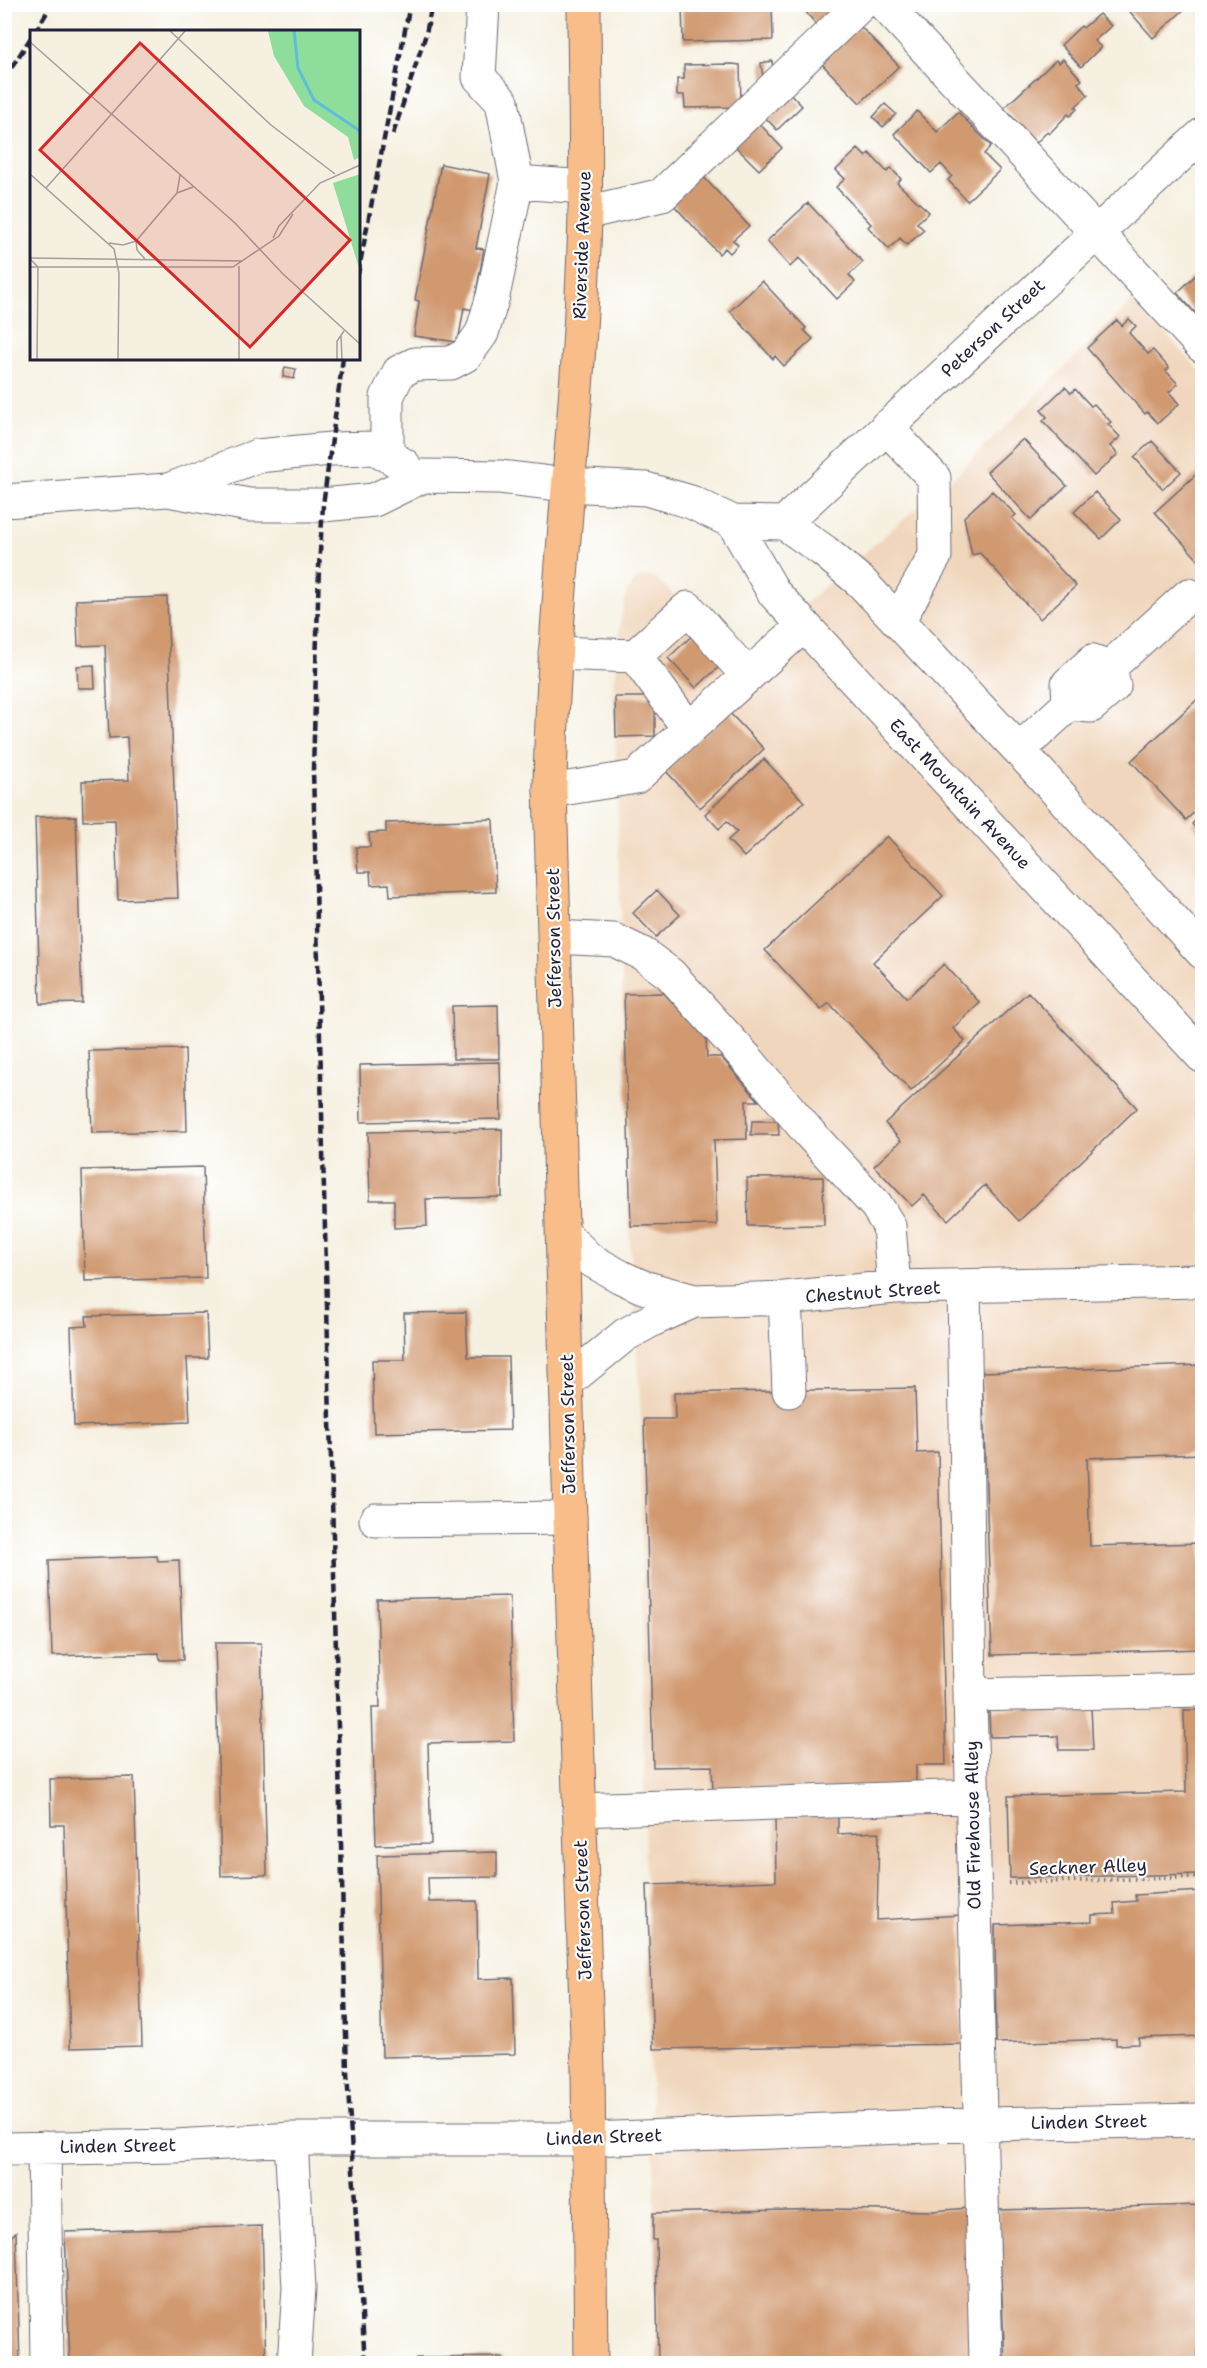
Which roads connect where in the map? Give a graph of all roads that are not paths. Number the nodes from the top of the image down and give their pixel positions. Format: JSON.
{"nodes":[{"id":1,"x":483,"y":4,"type":"edge"},
{"id":2,"x":584,"y":4,"type":"edge"},
{"id":3,"x":861,"y":4,"type":"edge"},
{"id":4,"x":884,"y":4,"type":"edge"},
{"id":5,"x":1203,"y":135,"type":"edge"},
{"id":6,"x":516,"y":182,"type":"junction"},
{"id":7,"x":585,"y":200,"type":"junction"},
{"id":8,"x":1096,"y":233,"type":"junction"},
{"id":9,"x":1203,"y":346,"type":"edge"},
{"id":10,"x":886,"y":427,"type":"junction"},
{"id":11,"x":387,"y":455,"type":"junction"},
{"id":12,"x":423,"y":476,"type":"junction"},
{"id":13,"x":567,"y":485,"type":"junction"},
{"id":14,"x":168,"y":490,"type":"junction"},
{"id":15,"x":4,"y":501,"type":"edge"},
{"id":16,"x":733,"y":522,"type":"junction"},
{"id":17,"x":784,"y":523,"type":"junction"},
{"id":18,"x":1189,"y":595,"type":"dead end"},
{"id":19,"x":898,"y":621,"type":"junction"},
{"id":20,"x":804,"y":625,"type":"junction"},
{"id":21,"x":555,"y":652,"type":"junction"},
{"id":22,"x":635,"y":656,"type":"junction"},
{"id":23,"x":748,"y":676,"type":"junction"},
{"id":24,"x":689,"y":729,"type":"junction"},
{"id":25,"x":1019,"y":750,"type":"junction"},
{"id":26,"x":550,"y":791,"type":"junction"},
{"id":27,"x":555,"y":937,"type":"junction"},
{"id":28,"x":1203,"y":952,"type":"edge"},
{"id":29,"x":1203,"y":1056,"type":"edge"},
{"id":30,"x":563,"y":1233,"type":"junction"},
{"id":31,"x":1203,"y":1281,"type":"edge"},
{"id":32,"x":894,"y":1287,"type":"junction"},
{"id":33,"x":964,"y":1287,"type":"junction"},
{"id":34,"x":785,"y":1298,"type":"junction"},
{"id":35,"x":694,"y":1302,"type":"junction"},
{"id":36,"x":567,"y":1382,"type":"junction"},
{"id":37,"x":789,"y":1391,"type":"dead end"},
{"id":38,"x":570,"y":1518,"type":"junction"},
{"id":39,"x":376,"y":1520,"type":"dead end"},
{"id":40,"x":1203,"y":1690,"type":"edge"},
{"id":41,"x":970,"y":1695,"type":"junction"},
{"id":42,"x":973,"y":1796,"type":"junction"},
{"id":43,"x":579,"y":1810,"type":"junction"},
{"id":44,"x":1203,"y":2120,"type":"edge"},
{"id":45,"x":981,"y":2124,"type":"junction"},
{"id":46,"x":291,"y":2139,"type":"junction"},
{"id":47,"x":590,"y":2139,"type":"junction"},
{"id":48,"x":44,"y":2148,"type":"junction"},
{"id":49,"x":4,"y":2149,"type":"edge"},
{"id":50,"x":47,"y":2364,"type":"edge"},
{"id":51,"x":294,"y":2364,"type":"edge"},
{"id":52,"x":591,"y":2364,"type":"edge"},
{"id":53,"x":986,"y":2364,"type":"edge"}],
"edges":[{"from":1,"to":6,"type":"street"},
{"from":2,"to":7,"type":"highway","name":"Riverside Avenue"},
{"from":3,"to":7,"type":"street"},
{"from":4,"to":8,"type":"street"},
{"from":5,"to":8,"type":"street","name":"Peterson Street"},
{"from":6,"to":7,"type":"street"},
{"from":6,"to":11,"type":"street"},
{"from":7,"to":13,"type":"highway","name":"Riverside Avenue"},
{"from":8,"to":9,"type":"street"},
{"from":8,"to":10,"type":"street","name":"Peterson Street"},
{"from":10,"to":17,"type":"street","name":"Peterson Street"},
{"from":10,"to":19,"type":"street"},
{"from":11,"to":12,"type":"street"},
{"from":11,"to":14,"type":"street"},
{"from":12,"to":13,"type":"street"},
{"from":12,"to":14,"type":"street"},
{"from":13,"to":16,"type":"street"},
{"from":13,"to":21,"type":"highway","name":"Jefferson Street"},
{"from":14,"to":15,"type":"street"},
{"from":16,"to":17,"type":"street"},
{"from":16,"to":20,"type":"street","name":"East Mountain Avenue"},
{"from":17,"to":19,"type":"street"},
{"from":18,"to":25,"type":"street"},
{"from":19,"to":25,"type":"street"},
{"from":20,"to":23,"type":"street"},
{"from":20,"to":29,"type":"street","name":"East Mountain Avenue"},
{"from":21,"to":22,"type":"street"},
{"from":21,"to":26,"type":"highway","name":"Jefferson Street"},
{"from":22,"to":23,"type":"street"},
{"from":22,"to":24,"type":"street"},
{"from":23,"to":24,"type":"street"},
{"from":24,"to":26,"type":"street"},
{"from":25,"to":28,"type":"street"},
{"from":26,"to":27,"type":"highway","name":"Jefferson Street"},
{"from":27,"to":30,"type":"highway","name":"Jefferson Street"},
{"from":27,"to":32,"type":"street"},
{"from":30,"to":35,"type":"street","name":"Chestnut Street"},
{"from":30,"to":36,"type":"highway","name":"Jefferson Street"},
{"from":31,"to":33,"type":"street","name":"Chestnut Street"},
{"from":32,"to":33,"type":"street","name":"Chestnut Street"},
{"from":32,"to":34,"type":"street","name":"Chestnut Street"},
{"from":33,"to":41,"type":"street","name":"Old Firehouse Alley"},
{"from":34,"to":35,"type":"street","name":"Chestnut Street"},
{"from":34,"to":37,"type":"street"},
{"from":35,"to":36,"type":"street"},
{"from":36,"to":38,"type":"highway","name":"Jefferson Street"},
{"from":38,"to":39,"type":"street"},
{"from":38,"to":43,"type":"highway","name":"Jefferson Street"},
{"from":40,"to":41,"type":"street"},
{"from":41,"to":42,"type":"street","name":"Old Firehouse Alley"},
{"from":42,"to":43,"type":"street"},
{"from":42,"to":45,"type":"street","name":"Old Firehouse Alley"},
{"from":43,"to":47,"type":"highway","name":"Jefferson Street"},
{"from":44,"to":45,"type":"street","name":"Linden Street"},
{"from":45,"to":47,"type":"street","name":"Linden Street"},
{"from":45,"to":53,"type":"street","name":"Old Firehouse Alley"},
{"from":46,"to":47,"type":"street","name":"Linden Street"},
{"from":46,"to":48,"type":"street","name":"Linden Street"},
{"from":46,"to":51,"type":"street"},
{"from":47,"to":52,"type":"highway","name":"Jefferson Street"},
{"from":48,"to":49,"type":"street","name":"Linden Street"},
{"from":48,"to":50,"type":"street"}]}
